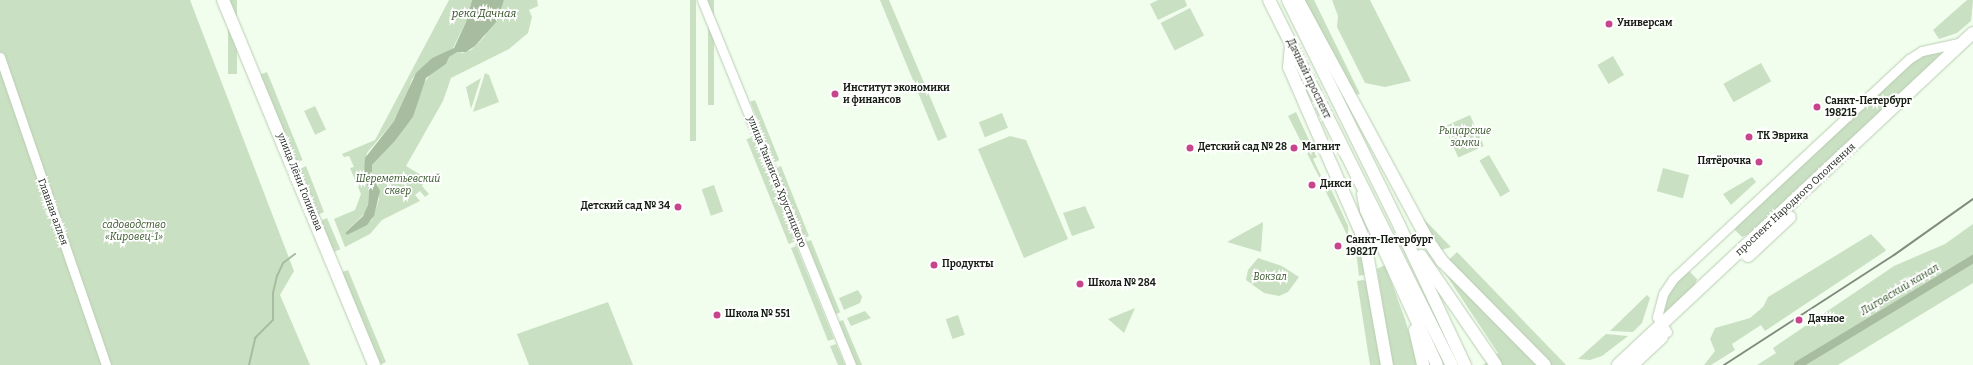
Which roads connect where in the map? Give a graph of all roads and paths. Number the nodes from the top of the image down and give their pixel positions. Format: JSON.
{"nodes":[{"id":1,"x":215,"y":0,"type":"edge"},
{"id":2,"x":224,"y":0,"type":"edge"},
{"id":3,"x":702,"y":0,"type":"edge"},
{"id":4,"x":1270,"y":0,"type":"edge"},
{"id":5,"x":1288,"y":0,"type":"edge"},
{"id":6,"x":1298,"y":0,"type":"edge"},
{"id":7,"x":1970,"y":40,"type":"edge"},
{"id":8,"x":1291,"y":44,"type":"junction"},
{"id":9,"x":0,"y":57,"type":"edge"},
{"id":10,"x":1362,"y":185,"type":"junction"},
{"id":11,"x":1400,"y":227,"type":"junction"},
{"id":12,"x":1407,"y":296,"type":"junction"},
{"id":13,"x":1665,"y":329,"type":"junction"},
{"id":14,"x":106,"y":365,"type":"edge"},
{"id":15,"x":365,"y":365,"type":"edge"},
{"id":16,"x":374,"y":365,"type":"edge"},
{"id":17,"x":850,"y":365,"type":"edge"},
{"id":18,"x":1387,"y":365,"type":"edge"},
{"id":19,"x":1423,"y":365,"type":"edge"},
{"id":20,"x":1437,"y":365,"type":"edge"},
{"id":21,"x":1452,"y":365,"type":"edge"},
{"id":22,"x":1465,"y":365,"type":"edge"},
{"id":23,"x":1496,"y":365,"type":"edge"},
{"id":24,"x":1545,"y":365,"type":"edge"},
{"id":25,"x":1618,"y":365,"type":"edge"},
{"id":26,"x":1632,"y":365,"type":"edge"}],
"edges":[{"from":1,"to":15,"type":"main road","name":"улица Лёни Голикова"},
{"from":2,"to":16,"type":"main road","name":"улица Лёни Голикова"},
{"from":3,"to":17,"type":"street","name":"улица Танкиста Хрустицкого"},
{"from":4,"to":8,"type":"main road","name":"Дачный проспект"},
{"from":5,"to":11,"type":"main road","name":"Дачный проспект"},
{"from":6,"to":24,"type":"main road"},
{"from":7,"to":13,"type":"main road","name":"проспект Народного Ополчения"},
{"from":7,"to":13,"type":"street"},
{"from":8,"to":10,"type":"main road","name":"Дачный проспект"},
{"from":8,"to":18,"type":"main road"},
{"from":9,"to":14,"type":"street","name":"Главная аллея"},
{"from":10,"to":12,"type":"main road"},
{"from":10,"to":21,"type":"main road","name":"Дачный проспект"},
{"from":11,"to":22,"type":"main road"},
{"from":11,"to":23,"type":"main road"},
{"from":12,"to":19,"type":"main road"},
{"from":12,"to":20,"type":"main road"},
{"from":13,"to":25,"type":"main road","name":"проспект Народного Ополчения"},
{"from":13,"to":26,"type":"main road","name":"проспект Народного Ополчения"}]}
